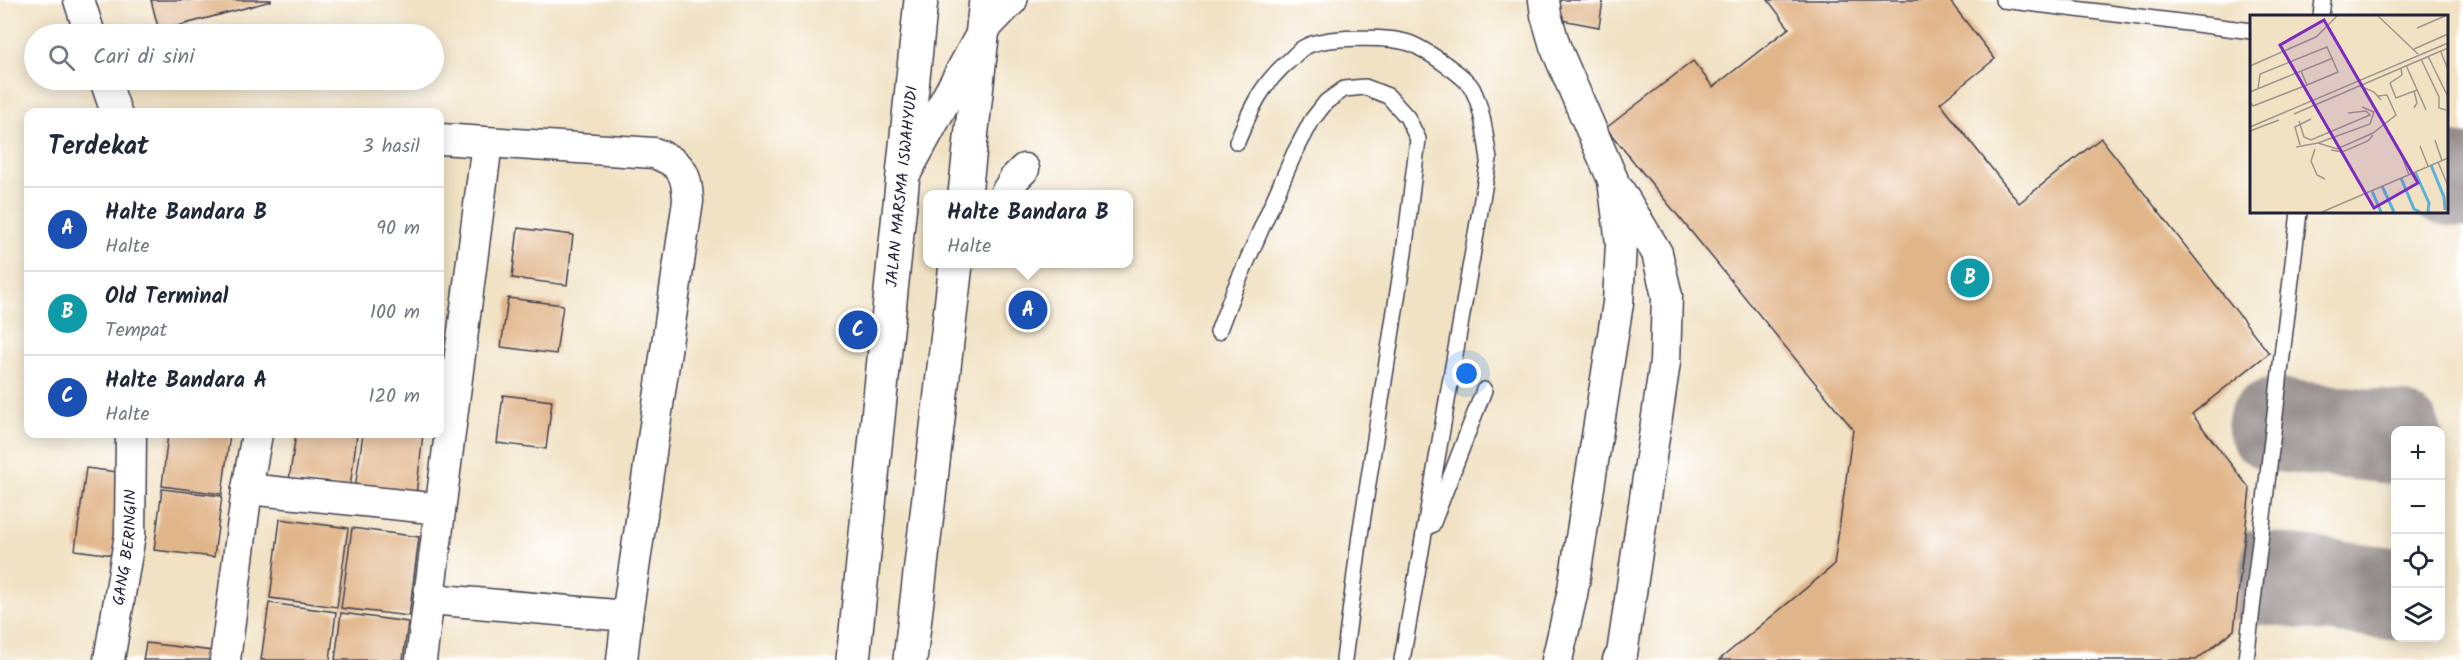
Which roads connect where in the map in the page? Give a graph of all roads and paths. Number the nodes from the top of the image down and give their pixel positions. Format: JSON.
{"nodes":[{"id":1,"x":79,"y":0,"type":"edge"},
{"id":2,"x":921,"y":0,"type":"edge"},
{"id":3,"x":1012,"y":0,"type":"edge"},
{"id":4,"x":1544,"y":0,"type":"edge"},
{"id":5,"x":2003,"y":0,"type":"edge"},
{"id":6,"x":2323,"y":0,"type":"edge"},
{"id":7,"x":985,"y":15,"type":"edge"},
{"id":8,"x":2321,"y":15,"type":"edge"},
{"id":9,"x":87,"y":24,"type":"edge"},
{"id":10,"x":2250,"y":31,"type":"edge"},
{"id":11,"x":108,"y":90,"type":"edge"},
{"id":12,"x":115,"y":108,"type":"edge"},
{"id":13,"x":444,"y":139,"type":"edge"},
{"id":14,"x":1238,"y":142,"type":"dead end"},
{"id":15,"x":487,"y":143,"type":"junction"},
{"id":16,"x":1024,"y":169,"type":"dead end"},
{"id":17,"x":1613,"y":180,"type":"junction"},
{"id":18,"x":902,"y":181,"type":"junction"},
{"id":19,"x":966,"y":190,"type":"edge"},
{"id":20,"x":1008,"y":190,"type":"edge"},
{"id":21,"x":2298,"y":213,"type":"edge"},
{"id":22,"x":956,"y":268,"type":"edge"},
{"id":23,"x":969,"y":268,"type":"edge"},
{"id":24,"x":951,"y":305,"type":"junction"},
{"id":25,"x":1218,"y":332,"type":"dead end"},
{"id":26,"x":1485,"y":390,"type":"dead end"},
{"id":27,"x":131,"y":438,"type":"edge"},
{"id":28,"x":256,"y":438,"type":"edge"},
{"id":29,"x":247,"y":489,"type":"junction"},
{"id":30,"x":440,"y":509,"type":"junction"},
{"id":31,"x":1420,"y":556,"type":"junction"},
{"id":32,"x":429,"y":599,"type":"junction"},
{"id":33,"x":627,"y":616,"type":"junction"},
{"id":34,"x":109,"y":660,"type":"edge"},
{"id":35,"x":225,"y":660,"type":"edge"},
{"id":36,"x":421,"y":660,"type":"edge"},
{"id":37,"x":622,"y":660,"type":"edge"},
{"id":38,"x":853,"y":660,"type":"edge"},
{"id":39,"x":910,"y":660,"type":"edge"},
{"id":40,"x":1344,"y":660,"type":"edge"},
{"id":41,"x":1402,"y":660,"type":"edge"},
{"id":42,"x":1557,"y":660,"type":"edge"},
{"id":43,"x":1618,"y":660,"type":"edge"},
{"id":44,"x":2246,"y":660,"type":"edge"}],
"edges":[{"from":1,"to":9,"type":"street"},
{"from":2,"to":18,"type":"highway","name":"JALAN MARSMA ISWAHYUDI"},
{"from":3,"to":7,"type":"street"},
{"from":4,"to":17,"type":"street"},
{"from":5,"to":10,"type":"lane"},
{"from":6,"to":8,"type":"lane"},
{"from":7,"to":18,"type":"street"},
{"from":7,"to":19,"type":"highway"},
{"from":11,"to":12,"type":"street"},
{"from":13,"to":15,"type":"street"},
{"from":14,"to":31,"type":"lane"},
{"from":15,"to":30,"type":"street"},
{"from":15,"to":33,"type":"street"},
{"from":16,"to":20,"type":"street"},
{"from":17,"to":42,"type":"street"},
{"from":17,"to":43,"type":"street"},
{"from":18,"to":38,"type":"highway","name":"JALAN MARSMA ISWAHYUDI"},
{"from":21,"to":44,"type":"lane"},
{"from":22,"to":24,"type":"highway"},
{"from":23,"to":24,"type":"street"},
{"from":24,"to":39,"type":"highway"},
{"from":25,"to":40,"type":"lane"},
{"from":26,"to":31,"type":"lane"},
{"from":27,"to":34,"type":"street","name":"GANG BERINGIN"},
{"from":28,"to":29,"type":"street"},
{"from":29,"to":30,"type":"street"},
{"from":29,"to":35,"type":"street"},
{"from":30,"to":32,"type":"street"},
{"from":31,"to":41,"type":"lane"},
{"from":32,"to":33,"type":"street"},
{"from":32,"to":36,"type":"street"},
{"from":33,"to":37,"type":"street"}]}
